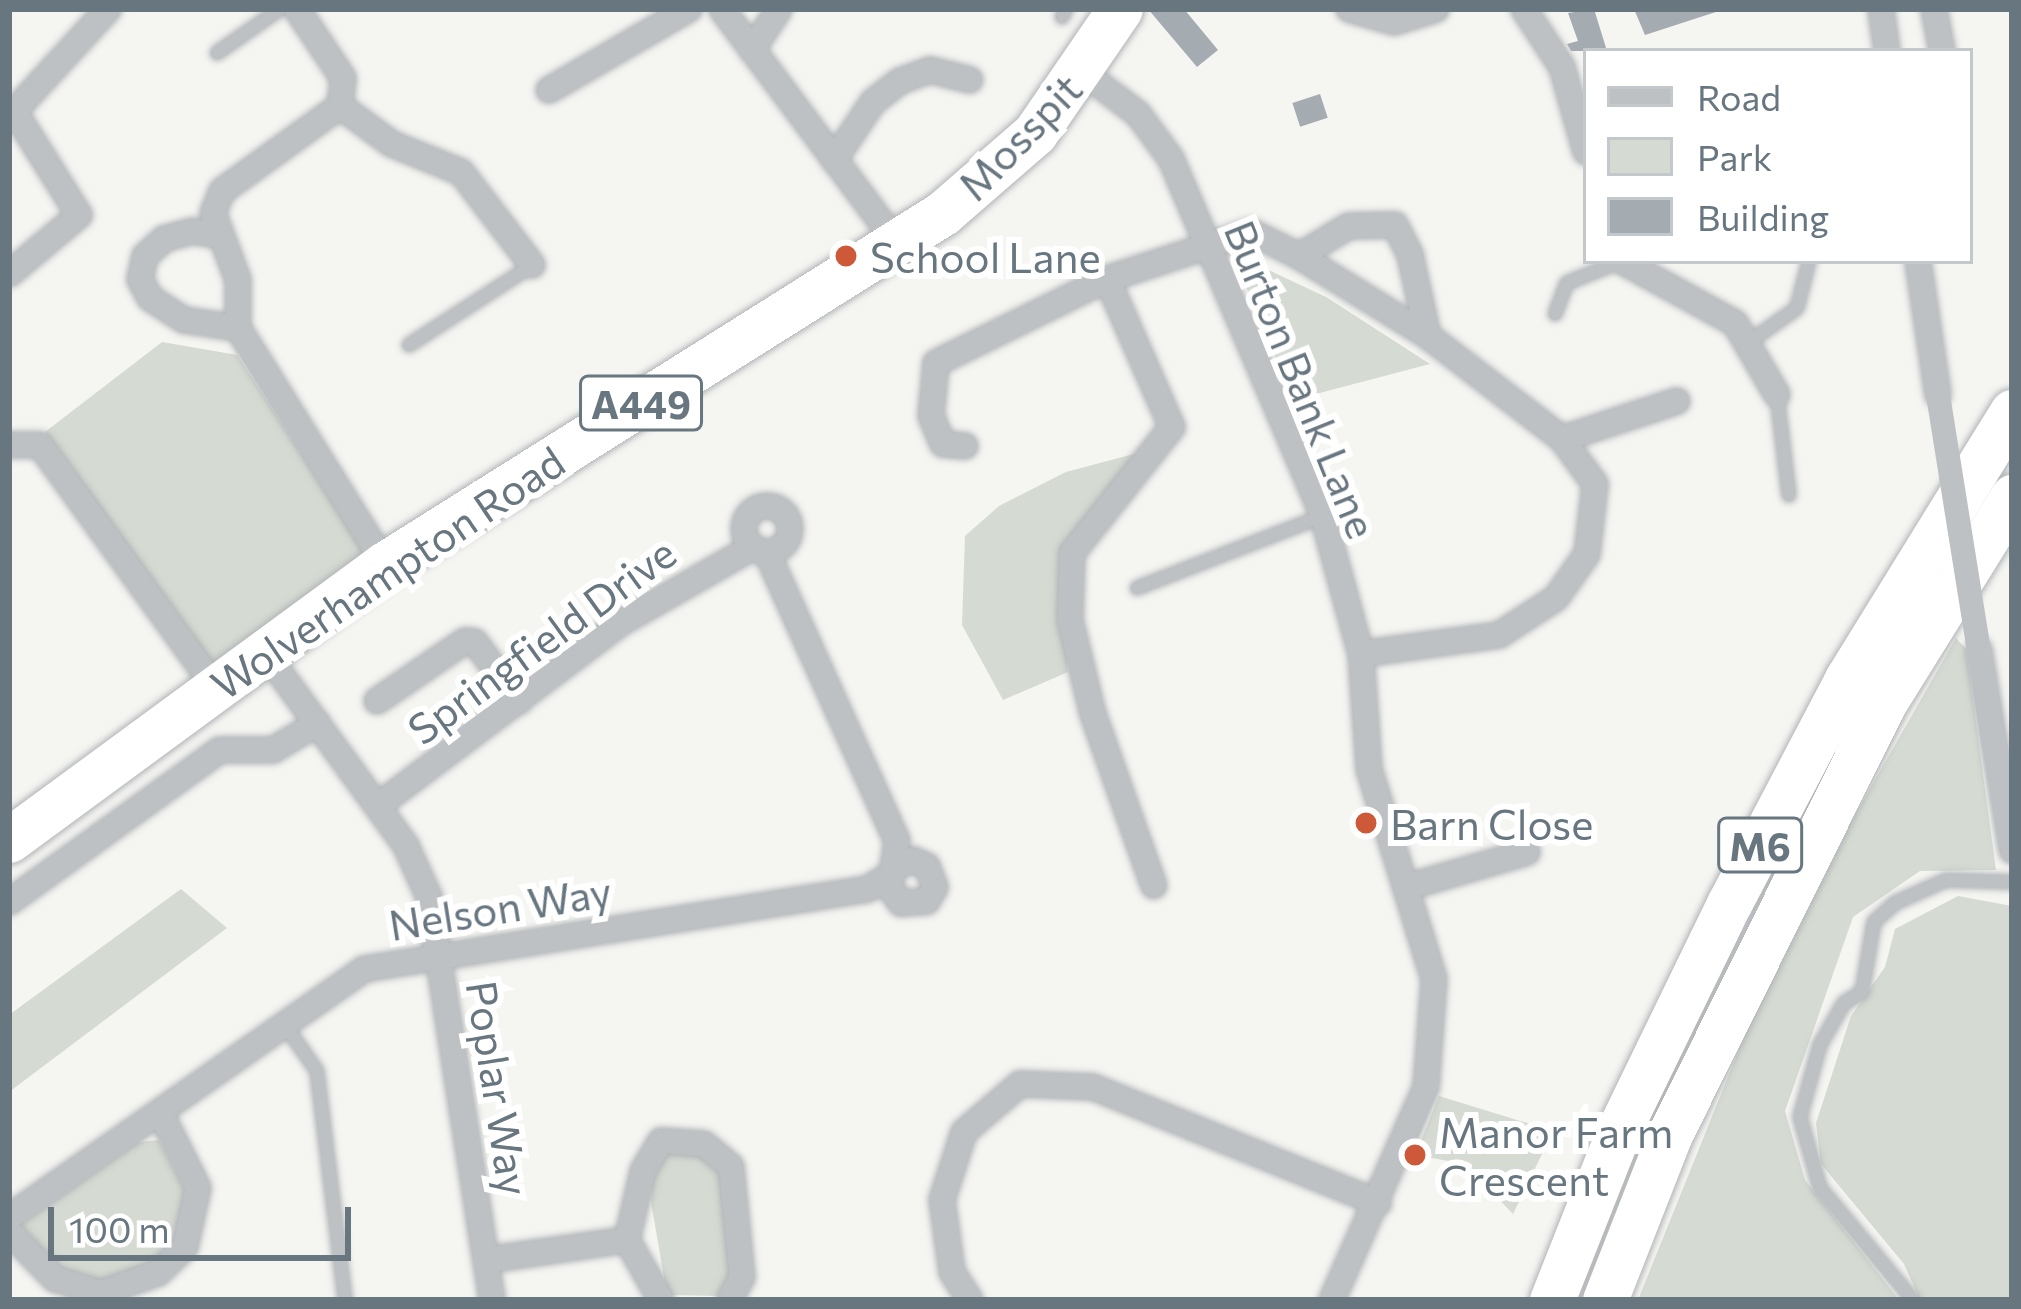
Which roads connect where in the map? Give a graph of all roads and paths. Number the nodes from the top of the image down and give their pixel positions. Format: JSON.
{"nodes":[{"id":1,"x":108,"y":9,"type":"edge"},
{"id":2,"x":280,"y":9,"type":"edge"},
{"id":3,"x":297,"y":9,"type":"edge"},
{"id":4,"x":689,"y":9,"type":"edge"},
{"id":5,"x":722,"y":9,"type":"edge"},
{"id":6,"x":779,"y":9,"type":"edge"},
{"id":7,"x":1120,"y":9,"type":"edge"},
{"id":8,"x":1349,"y":9,"type":"edge"},
{"id":9,"x":1436,"y":9,"type":"edge"},
{"id":10,"x":1524,"y":9,"type":"edge"},
{"id":11,"x":1881,"y":9,"type":"edge"},
{"id":12,"x":1934,"y":9,"type":"edge"},
{"id":13,"x":1887,"y":48,"type":"edge"},
{"id":14,"x":1941,"y":48,"type":"edge"},
{"id":15,"x":752,"y":50,"type":"junction"},
{"id":16,"x":217,"y":53,"type":"dead end"},
{"id":17,"x":1084,"y":73,"type":"junction"},
{"id":18,"x":970,"y":80,"type":"dead end"},
{"id":19,"x":549,"y":90,"type":"dead end"},
{"id":20,"x":340,"y":106,"type":"junction"},
{"id":21,"x":12,"y":114,"type":"edge"},
{"id":22,"x":1583,"y":141,"type":"edge"},
{"id":23,"x":834,"y":160,"type":"junction"},
{"id":24,"x":217,"y":235,"type":"junction"},
{"id":25,"x":897,"y":243,"type":"junction"},
{"id":26,"x":1205,"y":246,"type":"junction"},
{"id":27,"x":1299,"y":256,"type":"junction"},
{"id":28,"x":1614,"y":264,"type":"edge"},
{"id":29,"x":1627,"y":264,"type":"edge"},
{"id":30,"x":1808,"y":264,"type":"edge"},
{"id":31,"x":1918,"y":264,"type":"edge"},
{"id":32,"x":532,"y":265,"type":"joint"},
{"id":33,"x":9,"y":274,"type":"edge"},
{"id":34,"x":1107,"y":278,"type":"junction"},
{"id":35,"x":1555,"y":314,"type":"dead end"},
{"id":36,"x":238,"y":328,"type":"junction"},
{"id":37,"x":1428,"y":336,"type":"junction"},
{"id":38,"x":1752,"y":340,"type":"junction"},
{"id":39,"x":409,"y":345,"type":"dead end"},
{"id":40,"x":1777,"y":395,"type":"joint"},
{"id":41,"x":1677,"y":401,"type":"dead end"},
{"id":42,"x":2012,"y":412,"type":"edge"},
{"id":43,"x":1562,"y":439,"type":"junction"},
{"id":44,"x":18,"y":442,"type":"edge"},
{"id":45,"x":965,"y":446,"type":"dead end"},
{"id":46,"x":1789,"y":495,"type":"dead end"},
{"id":47,"x":2012,"y":497,"type":"edge"},
{"id":48,"x":1323,"y":516,"type":"junction"},
{"id":49,"x":385,"y":564,"type":"junction"},
{"id":50,"x":1137,"y":588,"type":"dead end"},
{"id":51,"x":264,"y":650,"type":"junction"},
{"id":52,"x":1360,"y":654,"type":"junction"},
{"id":53,"x":214,"y":687,"type":"junction"},
{"id":54,"x":377,"y":701,"type":"dead end"},
{"id":55,"x":519,"y":701,"type":"junction"},
{"id":56,"x":318,"y":723,"type":"junction"},
{"id":57,"x":379,"y":806,"type":"junction"},
{"id":58,"x":2011,"y":834,"type":"edge"},
{"id":59,"x":9,"y":840,"type":"edge"},
{"id":60,"x":1527,"y":852,"type":"dead end"},
{"id":61,"x":893,"y":871,"type":"joint"},
{"id":62,"x":2012,"y":882,"type":"edge"},
{"id":63,"x":1154,"y":886,"type":"dead end"},
{"id":64,"x":1412,"y":886,"type":"junction"},
{"id":65,"x":9,"y":902,"type":"edge"},
{"id":66,"x":439,"y":956,"type":"junction"},
{"id":67,"x":286,"y":1028,"type":"junction"},
{"id":68,"x":162,"y":1116,"type":"junction"},
{"id":69,"x":1378,"y":1203,"type":"junction"},
{"id":70,"x":9,"y":1217,"type":"edge"},
{"id":71,"x":9,"y":1232,"type":"edge"},
{"id":72,"x":627,"y":1240,"type":"junction"},
{"id":73,"x":486,"y":1260,"type":"junction"},
{"id":74,"x":128,"y":1293,"type":"edge"},
{"id":75,"x":345,"y":1300,"type":"edge"},
{"id":76,"x":492,"y":1300,"type":"edge"},
{"id":77,"x":661,"y":1300,"type":"edge"},
{"id":78,"x":730,"y":1300,"type":"edge"},
{"id":79,"x":970,"y":1300,"type":"edge"},
{"id":80,"x":1332,"y":1300,"type":"edge"},
{"id":81,"x":1552,"y":1300,"type":"edge"},
{"id":82,"x":1605,"y":1300,"type":"edge"},
{"id":83,"x":1913,"y":1300,"type":"edge"}],
"edges":[{"from":1,"to":21,"type":"street"},
{"from":2,"to":16,"type":"lane"},
{"from":3,"to":20,"type":"street"},
{"from":4,"to":19,"type":"street"},
{"from":5,"to":15,"type":"street"},
{"from":6,"to":15,"type":"street"},
{"from":7,"to":17,"type":"highway","name":"Mosspit","number":"A449"},
{"from":8,"to":9,"type":"street"},
{"from":10,"to":22,"type":"street"},
{"from":11,"to":13,"type":"street"},
{"from":12,"to":14,"type":"street"},
{"from":15,"to":23,"type":"street"},
{"from":17,"to":25,"type":"highway","name":"Mosspit","number":"A449"},
{"from":17,"to":26,"type":"street","name":"Burton Bank Lane"},
{"from":18,"to":23,"type":"street"},
{"from":20,"to":24,"type":"street"},
{"from":20,"to":32,"type":"street"},
{"from":21,"to":33,"type":"street"},
{"from":23,"to":25,"type":"street"},
{"from":24,"to":36,"type":"street"},
{"from":24,"to":36,"type":"street"},
{"from":25,"to":49,"type":"highway","name":"Wolverhampton Road","number":"A449"},
{"from":26,"to":27,"type":"street"},
{"from":26,"to":34,"type":"street"},
{"from":26,"to":48,"type":"street","name":"Burton Bank Lane"},
{"from":27,"to":37,"type":"street"},
{"from":27,"to":37,"type":"street"},
{"from":28,"to":35,"type":"lane"},
{"from":29,"to":38,"type":"street"},
{"from":30,"to":38,"type":"lane"},
{"from":31,"to":58,"type":"street","bridge":true},
{"from":32,"to":39,"type":"lane"},
{"from":34,"to":45,"type":"street"},
{"from":34,"to":63,"type":"street"},
{"from":36,"to":49,"type":"street"},
{"from":37,"to":43,"type":"street"},
{"from":38,"to":40,"type":"street"},
{"from":40,"to":46,"type":"lane"},
{"from":41,"to":43,"type":"street"},
{"from":42,"to":81,"type":"highway","number":"M6"},
{"from":43,"to":52,"type":"street"},
{"from":44,"to":53,"type":"street"},
{"from":47,"to":82,"type":"highway","number":"M6"},
{"from":48,"to":50,"type":"lane"},
{"from":48,"to":52,"type":"street","name":"Burton Bank Lane"},
{"from":49,"to":51,"type":"highway","name":"Wolverhampton Road","number":"A449"},
{"from":51,"to":53,"type":"highway","name":"Wolverhampton Road","number":"A449"},
{"from":51,"to":56,"type":"street","name":"Poplar Way"},
{"from":52,"to":64,"type":"street","name":"Burton Bank Lane"},
{"from":53,"to":59,"type":"highway","name":"Wolverhampton Road","number":"A449"},
{"from":54,"to":55,"type":"street"},
{"from":55,"to":57,"type":"street","name":"Springfield Drive"},
{"from":55,"to":61,"type":"street","name":"Springfield Drive"},
{"from":56,"to":57,"type":"street","name":"Poplar Way"},
{"from":56,"to":65,"type":"street"},
{"from":57,"to":66,"type":"street","name":"Poplar Way"},
{"from":60,"to":64,"type":"street"},
{"from":61,"to":66,"type":"street","name":"Nelson Way"},
{"from":62,"to":83,"type":"lane"},
{"from":64,"to":69,"type":"street","name":"Burton Bank Lane"},
{"from":66,"to":67,"type":"street","name":"Nelson Way"},
{"from":66,"to":73,"type":"street","name":"Poplar Way"},
{"from":67,"to":68,"type":"street","name":"Nelson Way"},
{"from":67,"to":75,"type":"lane"},
{"from":68,"to":70,"type":"street","name":"Nelson Way"},
{"from":68,"to":74,"type":"street"},
{"from":69,"to":79,"type":"street"},
{"from":69,"to":80,"type":"street","name":"Burton Bank Lane"},
{"from":71,"to":74,"type":"street"},
{"from":72,"to":73,"type":"street"},
{"from":72,"to":77,"type":"street"},
{"from":72,"to":78,"type":"street"},
{"from":73,"to":76,"type":"street","name":"Poplar Way"}]}
